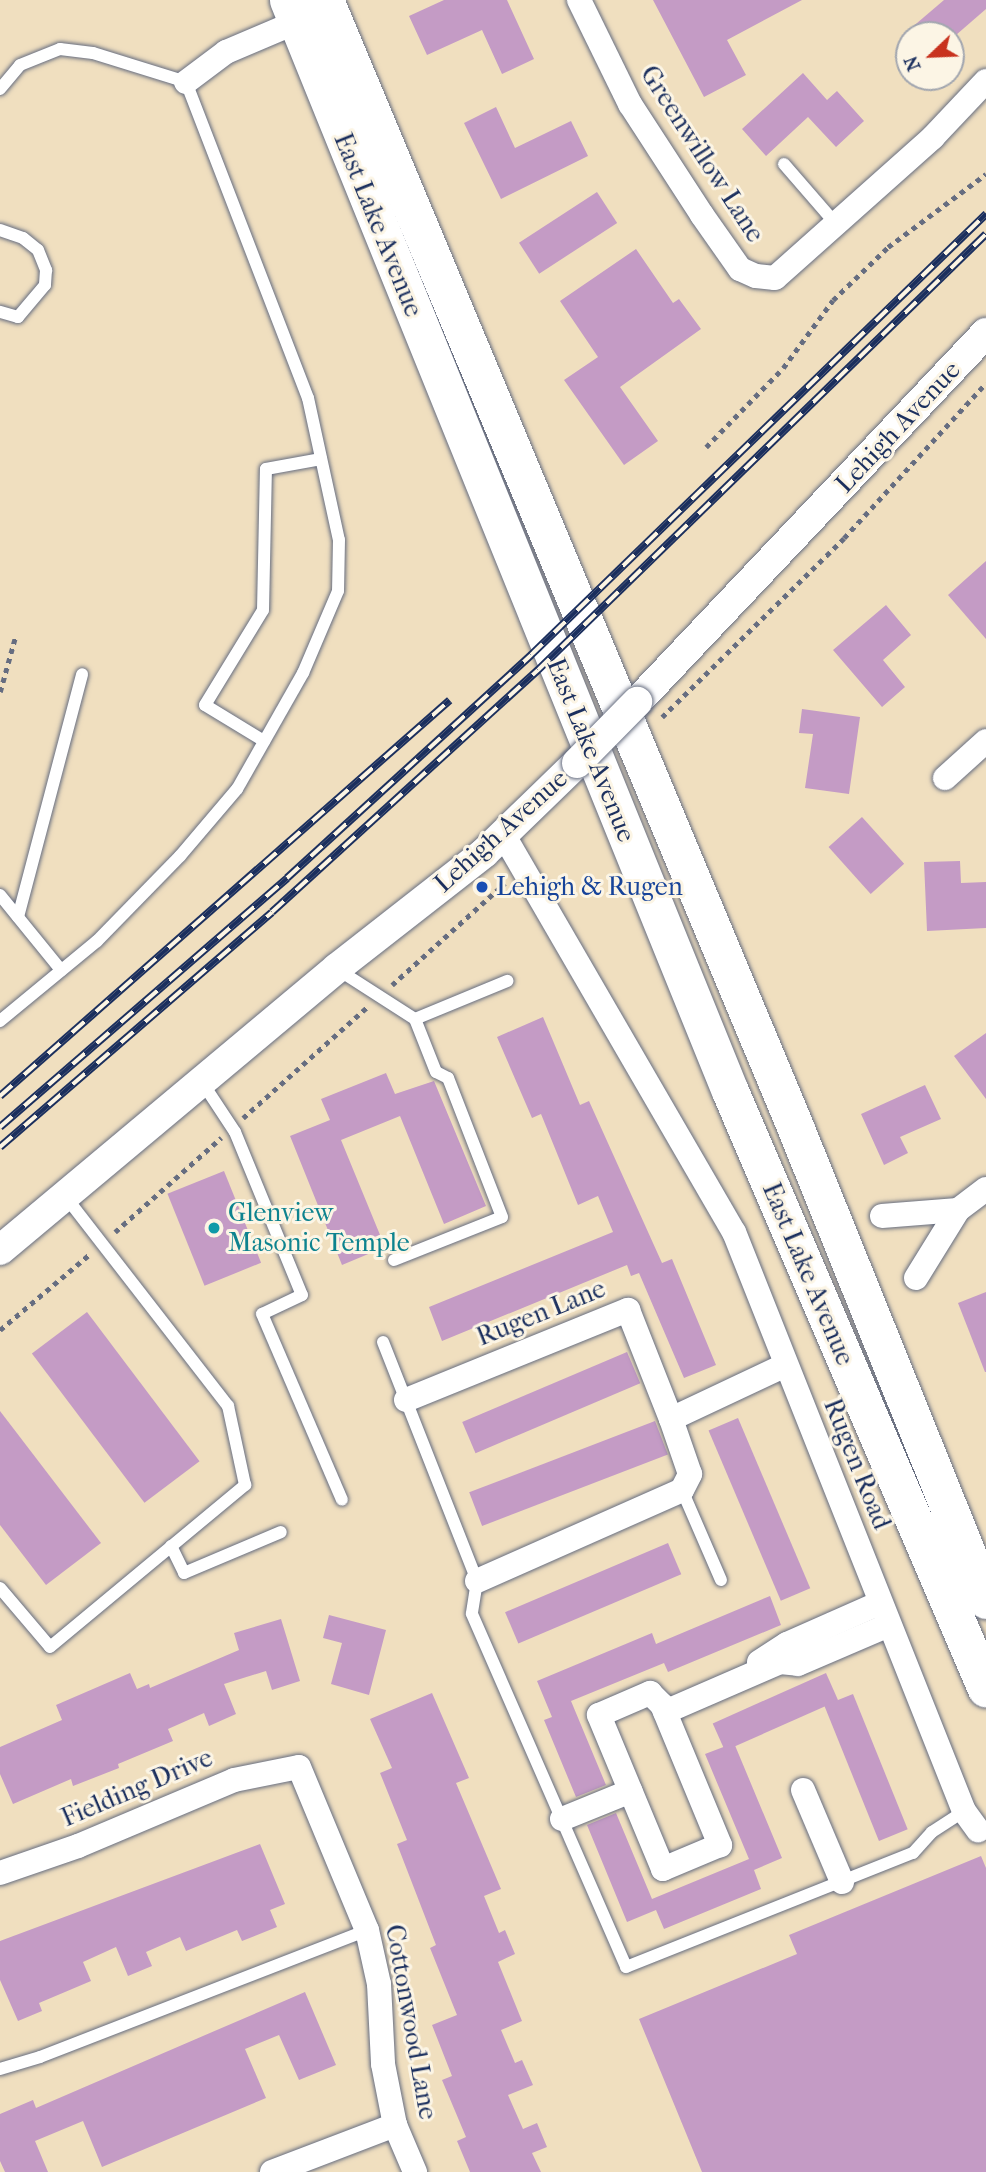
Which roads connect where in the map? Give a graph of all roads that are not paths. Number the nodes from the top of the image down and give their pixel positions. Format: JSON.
{"nodes":[{"id":1,"x":579,"y":0,"type":"edge"},
{"id":2,"x":309,"y":8,"type":"edge"},
{"id":3,"x":986,"y":81,"type":"edge"},
{"id":4,"x":186,"y":82,"type":"junction"},
{"id":5,"x":0,"y":89,"type":"edge"},
{"id":6,"x":785,"y":164,"type":"dead end"},
{"id":7,"x":836,"y":223,"type":"junction"},
{"id":8,"x":0,"y":230,"type":"edge"},
{"id":9,"x":0,"y":312,"type":"edge"},
{"id":10,"x":986,"y":333,"type":"edge"},
{"id":11,"x":321,"y":459,"type":"junction"},
{"id":12,"x":82,"y":674,"type":"dead end"},
{"id":13,"x":264,"y":741,"type":"junction"},
{"id":14,"x":986,"y":741,"type":"edge"},
{"id":15,"x":945,"y":778,"type":"dead end"},
{"id":16,"x":503,"y":834,"type":"junction"},
{"id":17,"x":0,"y":895,"type":"edge"},
{"id":18,"x":18,"y":917,"type":"junction"},
{"id":19,"x":337,"y":968,"type":"junction"},
{"id":20,"x":61,"y":970,"type":"junction"},
{"id":21,"x":507,"y":981,"type":"dead end"},
{"id":22,"x":415,"y":1019,"type":"junction"},
{"id":23,"x":0,"y":1021,"type":"edge"},
{"id":24,"x":202,"y":1081,"type":"junction"},
{"id":25,"x":986,"y":1189,"type":"edge"},
{"id":26,"x":65,"y":1196,"type":"junction"},
{"id":27,"x":958,"y":1210,"type":"junction"},
{"id":28,"x":882,"y":1216,"type":"dead end"},
{"id":29,"x":0,"y":1250,"type":"edge"},
{"id":30,"x":394,"y":1260,"type":"dead end"},
{"id":31,"x":916,"y":1278,"type":"dead end"},
{"id":32,"x":383,"y":1342,"type":"dead end"},
{"id":33,"x":786,"y":1365,"type":"junction"},
{"id":34,"x":406,"y":1400,"type":"junction"},
{"id":35,"x":671,"y":1419,"type":"junction"},
{"id":36,"x":682,"y":1490,"type":"junction"},
{"id":37,"x":342,"y":1500,"type":"dead end"},
{"id":38,"x":281,"y":1532,"type":"dead end"},
{"id":39,"x":171,"y":1546,"type":"junction"},
{"id":40,"x":721,"y":1580,"type":"dead end"},
{"id":41,"x":477,"y":1581,"type":"junction"},
{"id":42,"x":0,"y":1588,"type":"edge"},
{"id":43,"x":986,"y":1600,"type":"edge"},
{"id":44,"x":885,"y":1614,"type":"junction"},
{"id":45,"x":986,"y":1689,"type":"edge"},
{"id":46,"x":663,"y":1708,"type":"junction"},
{"id":47,"x":299,"y":1767,"type":"joint"},
{"id":48,"x":803,"y":1790,"type":"dead end"},
{"id":49,"x":631,"y":1791,"type":"junction"},
{"id":50,"x":562,"y":1819,"type":"junction"},
{"id":51,"x":971,"y":1821,"type":"joint"},
{"id":52,"x":0,"y":1873,"type":"edge"},
{"id":53,"x":842,"y":1882,"type":"junction"},
{"id":54,"x":367,"y":1930,"type":"junction"},
{"id":55,"x":0,"y":2069,"type":"edge"},
{"id":56,"x":396,"y":2125,"type":"junction"},
{"id":57,"x":272,"y":2172,"type":"edge"},
{"id":58,"x":415,"y":2172,"type":"edge"}],
"edges":[{"from":1,"to":7,"type":"street","name":"Greenwillow Lane"},
{"from":2,"to":4,"type":"street"},
{"from":2,"to":43,"type":"main road","name":"East Lake Avenue"},
{"from":2,"to":45,"type":"main road","name":"East Lake Avenue"},
{"from":3,"to":7,"type":"street","name":"Greenwillow Lane"},
{"from":4,"to":5,"type":"lane"},
{"from":4,"to":11,"type":"lane"},
{"from":6,"to":7,"type":"lane"},
{"from":8,"to":9,"type":"lane"},
{"from":10,"to":16,"type":"street","name":"Lehigh Avenue","bridge":true},
{"from":11,"to":13,"type":"lane"},
{"from":11,"to":13,"type":"lane"},
{"from":12,"to":18,"type":"lane"},
{"from":13,"to":20,"type":"lane"},
{"from":14,"to":15,"type":"street"},
{"from":16,"to":19,"type":"street","name":"Lehigh Avenue"},
{"from":16,"to":33,"type":"street","name":"Rugen Road"},
{"from":17,"to":18,"type":"lane"},
{"from":18,"to":20,"type":"lane"},
{"from":19,"to":22,"type":"lane"},
{"from":19,"to":24,"type":"street","name":"Lehigh Avenue"},
{"from":20,"to":23,"type":"lane"},
{"from":21,"to":22,"type":"lane"},
{"from":22,"to":30,"type":"lane"},
{"from":24,"to":26,"type":"street","name":"Lehigh Avenue"},
{"from":24,"to":37,"type":"lane"},
{"from":25,"to":27,"type":"street"},
{"from":26,"to":29,"type":"street","name":"Lehigh Avenue"},
{"from":26,"to":39,"type":"lane"},
{"from":27,"to":28,"type":"street"},
{"from":27,"to":31,"type":"street"},
{"from":32,"to":34,"type":"lane"},
{"from":33,"to":35,"type":"street"},
{"from":33,"to":44,"type":"street","name":"Rugen Road"},
{"from":34,"to":35,"type":"street","name":"Rugen Lane"},
{"from":34,"to":41,"type":"lane"},
{"from":35,"to":36,"type":"street","name":"Rugen Lane"},
{"from":36,"to":40,"type":"lane"},
{"from":36,"to":41,"type":"street"},
{"from":38,"to":39,"type":"lane"},
{"from":39,"to":42,"type":"lane"},
{"from":41,"to":50,"type":"lane"},
{"from":44,"to":46,"type":"street"},
{"from":44,"to":51,"type":"street","name":"Rugen Road"},
{"from":46,"to":49,"type":"street"},
{"from":46,"to":49,"type":"street"},
{"from":47,"to":52,"type":"street","name":"Fielding Drive"},
{"from":47,"to":54,"type":"street","name":"Cottonwood Lane"},
{"from":48,"to":53,"type":"street"},
{"from":49,"to":50,"type":"street"},
{"from":50,"to":53,"type":"lane"},
{"from":51,"to":53,"type":"lane"},
{"from":54,"to":55,"type":"lane"},
{"from":54,"to":56,"type":"street","name":"Cottonwood Lane"},
{"from":56,"to":57,"type":"street"},
{"from":56,"to":58,"type":"street","name":"Cottonwood Lane"}]}
